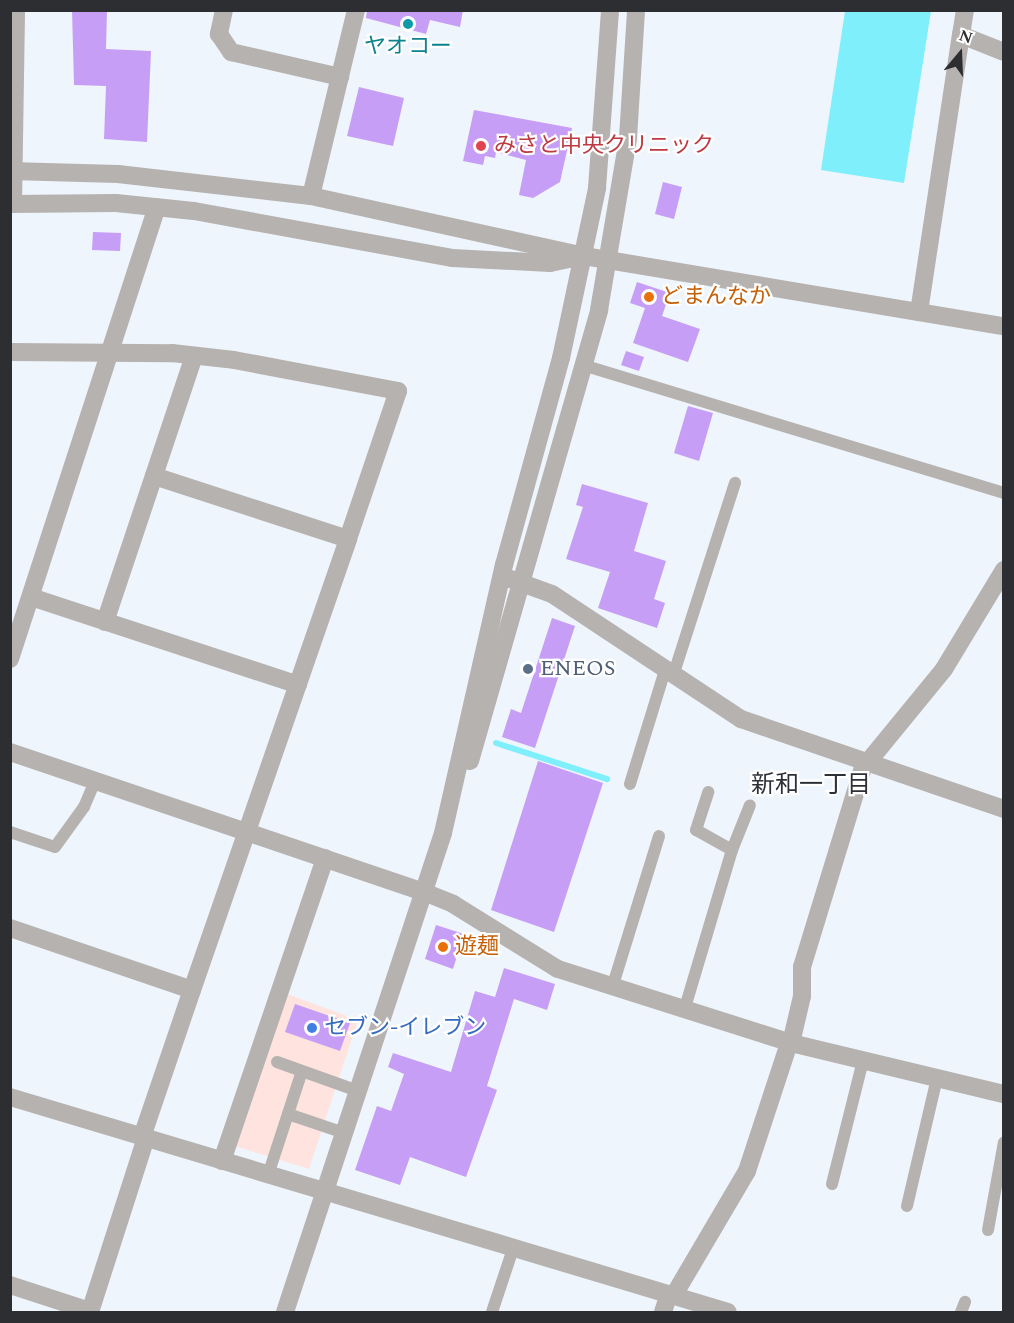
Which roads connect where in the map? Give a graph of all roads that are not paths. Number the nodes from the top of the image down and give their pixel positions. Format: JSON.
{"nodes":[{"id":1,"x":16,"y":10,"type":"edge"},
{"id":2,"x":224,"y":10,"type":"edge"},
{"id":3,"x":356,"y":10,"type":"edge"},
{"id":4,"x":610,"y":10,"type":"edge"},
{"id":5,"x":636,"y":10,"type":"edge"},
{"id":6,"x":965,"y":10,"type":"edge"},
{"id":7,"x":961,"y":35,"type":"junction"},
{"id":8,"x":1004,"y":52,"type":"edge"},
{"id":9,"x":340,"y":77,"type":"junction"},
{"id":10,"x":12,"y":170,"type":"edge"},
{"id":11,"x":311,"y":196,"type":"junction"},
{"id":12,"x":12,"y":204,"type":"edge"},
{"id":13,"x":157,"y":207,"type":"junction"},
{"id":14,"x":584,"y":256,"type":"junction"},
{"id":15,"x":609,"y":261,"type":"junction"},
{"id":16,"x":918,"y":312,"type":"junction"},
{"id":17,"x":1004,"y":326,"type":"edge"},
{"id":18,"x":111,"y":350,"type":"junction"},
{"id":19,"x":10,"y":352,"type":"edge"},
{"id":20,"x":194,"y":356,"type":"junction"},
{"id":21,"x":586,"y":366,"type":"junction"},
{"id":22,"x":154,"y":476,"type":"junction"},
{"id":23,"x":735,"y":483,"type":"dead end"},
{"id":24,"x":1004,"y":494,"type":"edge"},
{"id":25,"x":348,"y":539,"type":"junction"},
{"id":26,"x":1004,"y":570,"type":"edge"},
{"id":27,"x":502,"y":576,"type":"junction"},
{"id":28,"x":524,"y":583,"type":"junction"},
{"id":29,"x":31,"y":597,"type":"junction"},
{"id":30,"x":105,"y":622,"type":"junction"},
{"id":31,"x":10,"y":659,"type":"edge"},
{"id":32,"x":669,"y":673,"type":"junction"},
{"id":33,"x":298,"y":685,"type":"junction"},
{"id":34,"x":10,"y":752,"type":"edge"},
{"id":35,"x":866,"y":761,"type":"junction"},
{"id":36,"x":95,"y":781,"type":"junction"},
{"id":37,"x":630,"y":784,"type":"dead end"},
{"id":38,"x":708,"y":792,"type":"dead end"},
{"id":39,"x":750,"y":805,"type":"dead end"},
{"id":40,"x":1004,"y":809,"type":"edge"},
{"id":41,"x":10,"y":832,"type":"edge"},
{"id":42,"x":249,"y":832,"type":"junction"},
{"id":43,"x":443,"y":833,"type":"junction"},
{"id":44,"x":659,"y":836,"type":"dead end"},
{"id":45,"x":732,"y":850,"type":"junction"},
{"id":46,"x":325,"y":858,"type":"junction"},
{"id":47,"x":424,"y":892,"type":"junction"},
{"id":48,"x":10,"y":928,"type":"edge"},
{"id":49,"x":612,"y":987,"type":"junction"},
{"id":50,"x":192,"y":990,"type":"junction"},
{"id":51,"x":684,"y":1011,"type":"junction"},
{"id":52,"x":790,"y":1043,"type":"junction"},
{"id":53,"x":863,"y":1061,"type":"junction"},
{"id":54,"x":277,"y":1062,"type":"dead end"},
{"id":55,"x":302,"y":1071,"type":"junction"},
{"id":56,"x":937,"y":1078,"type":"junction"},
{"id":57,"x":358,"y":1091,"type":"junction"},
{"id":58,"x":1004,"y":1094,"type":"edge"},
{"id":59,"x":10,"y":1097,"type":"edge"},
{"id":60,"x":288,"y":1114,"type":"junction"},
{"id":61,"x":344,"y":1133,"type":"junction"},
{"id":62,"x":144,"y":1138,"type":"junction"},
{"id":63,"x":1004,"y":1142,"type":"edge"},
{"id":64,"x":222,"y":1161,"type":"junction"},
{"id":65,"x":268,"y":1175,"type":"junction"},
{"id":66,"x":832,"y":1184,"type":"dead end"},
{"id":67,"x":325,"y":1190,"type":"junction"},
{"id":68,"x":908,"y":1206,"type":"dead end"},
{"id":69,"x":988,"y":1230,"type":"dead end"},
{"id":70,"x":514,"y":1246,"type":"junction"},
{"id":71,"x":10,"y":1285,"type":"edge"},
{"id":72,"x":671,"y":1295,"type":"junction"},
{"id":73,"x":90,"y":1312,"type":"edge"},
{"id":74,"x":285,"y":1312,"type":"edge"},
{"id":75,"x":492,"y":1312,"type":"edge"},
{"id":76,"x":663,"y":1312,"type":"edge"},
{"id":77,"x":728,"y":1312,"type":"edge"}],
"edges":[{"from":1,"to":10,"type":"street"},
{"from":2,"to":9,"type":"street"},
{"from":3,"to":9,"type":"street"},
{"from":4,"to":14,"type":"street"},
{"from":5,"to":15,"type":"street"},
{"from":6,"to":7,"type":"street"},
{"from":7,"to":8,"type":"street"},
{"from":7,"to":16,"type":"street"},
{"from":9,"to":11,"type":"street"},
{"from":10,"to":11,"type":"street"},
{"from":10,"to":12,"type":"street"},
{"from":11,"to":14,"type":"street"},
{"from":12,"to":13,"type":"street"},
{"from":13,"to":14,"type":"street"},
{"from":13,"to":18,"type":"street"},
{"from":14,"to":15,"type":"street"},
{"from":14,"to":27,"type":"street"},
{"from":15,"to":16,"type":"street"},
{"from":15,"to":21,"type":"street"},
{"from":16,"to":17,"type":"street"},
{"from":18,"to":19,"type":"street"},
{"from":18,"to":20,"type":"street"},
{"from":18,"to":29,"type":"street"},
{"from":20,"to":22,"type":"street"},
{"from":20,"to":25,"type":"street"},
{"from":21,"to":24,"type":"lane"},
{"from":21,"to":28,"type":"street"},
{"from":22,"to":25,"type":"street"},
{"from":22,"to":30,"type":"street"},
{"from":23,"to":32,"type":"lane"},
{"from":25,"to":33,"type":"street"},
{"from":26,"to":35,"type":"street"},
{"from":27,"to":28,"type":"street"},
{"from":27,"to":43,"type":"street"},
{"from":28,"to":32,"type":"street"},
{"from":28,"to":43,"type":"street"},
{"from":29,"to":30,"type":"street"},
{"from":29,"to":31,"type":"street"},
{"from":30,"to":33,"type":"street"},
{"from":32,"to":35,"type":"street"},
{"from":32,"to":37,"type":"lane"},
{"from":33,"to":42,"type":"street"},
{"from":34,"to":36,"type":"street"},
{"from":35,"to":40,"type":"street"},
{"from":35,"to":52,"type":"street"},
{"from":36,"to":41,"type":"lane"},
{"from":36,"to":42,"type":"street"},
{"from":38,"to":45,"type":"lane"},
{"from":39,"to":45,"type":"lane"},
{"from":42,"to":46,"type":"street"},
{"from":42,"to":50,"type":"street"},
{"from":43,"to":47,"type":"street"},
{"from":44,"to":49,"type":"lane"},
{"from":45,"to":51,"type":"lane"},
{"from":46,"to":47,"type":"street"},
{"from":46,"to":64,"type":"street"},
{"from":47,"to":49,"type":"street"},
{"from":47,"to":57,"type":"street"},
{"from":48,"to":50,"type":"street"},
{"from":49,"to":51,"type":"street"},
{"from":50,"to":62,"type":"street"},
{"from":51,"to":52,"type":"street"},
{"from":52,"to":53,"type":"street"},
{"from":52,"to":72,"type":"street"},
{"from":53,"to":56,"type":"street"},
{"from":53,"to":66,"type":"lane"},
{"from":54,"to":55,"type":"lane"},
{"from":55,"to":57,"type":"lane"},
{"from":55,"to":60,"type":"lane"},
{"from":56,"to":58,"type":"street"},
{"from":56,"to":68,"type":"lane"},
{"from":57,"to":61,"type":"street"},
{"from":59,"to":62,"type":"street"},
{"from":60,"to":61,"type":"lane"},
{"from":60,"to":65,"type":"lane"},
{"from":61,"to":67,"type":"street"},
{"from":62,"to":64,"type":"street"},
{"from":62,"to":73,"type":"street"},
{"from":63,"to":69,"type":"lane"},
{"from":64,"to":65,"type":"street"},
{"from":65,"to":67,"type":"street"},
{"from":67,"to":70,"type":"street"},
{"from":67,"to":74,"type":"street"},
{"from":70,"to":72,"type":"street"},
{"from":70,"to":75,"type":"lane"},
{"from":71,"to":73,"type":"street"},
{"from":72,"to":76,"type":"street"},
{"from":72,"to":77,"type":"street"}]}
